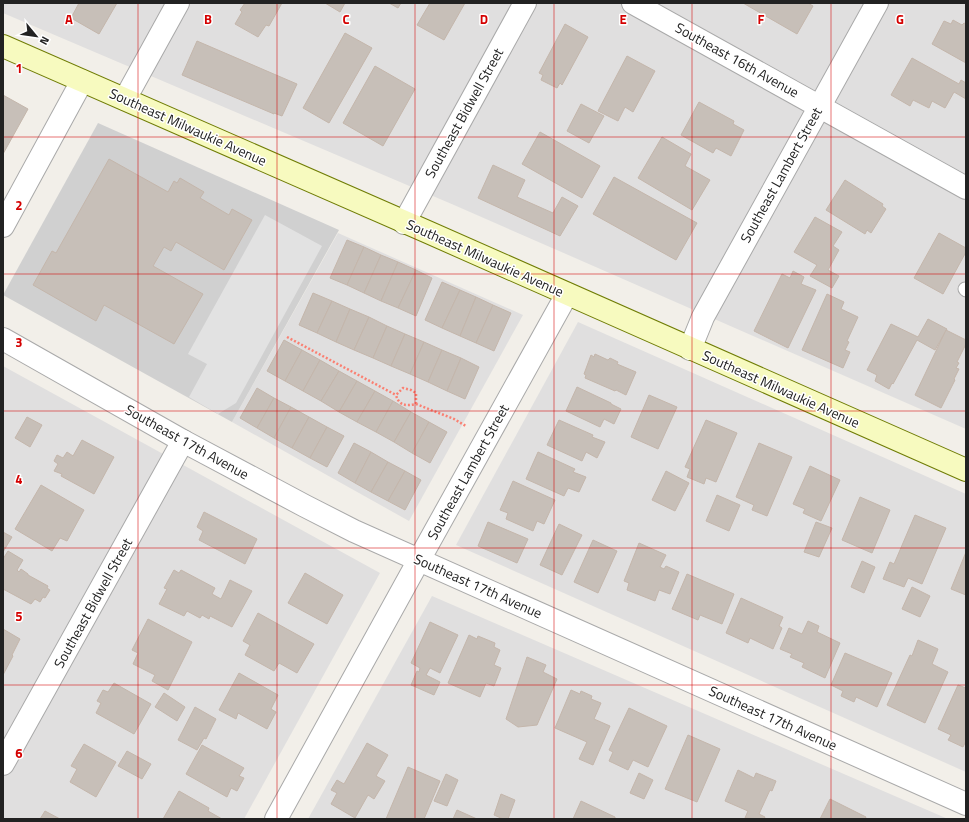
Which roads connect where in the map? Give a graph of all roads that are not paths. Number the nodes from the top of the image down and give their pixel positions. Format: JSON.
{"nodes":[{"id":1,"x":178,"y":3,"type":"edge"},
{"id":2,"x":525,"y":3,"type":"edge"},
{"id":3,"x":633,"y":3,"type":"edge"},
{"id":4,"x":877,"y":3,"type":"edge"},
{"id":5,"x":3,"y":46,"type":"edge"},
{"id":6,"x":82,"y":81,"type":"junction"},
{"id":7,"x":125,"y":99,"type":"junction"},
{"id":8,"x":819,"y":106,"type":"junction"},
{"id":9,"x":966,"y":188,"type":"edge"},
{"id":10,"x":404,"y":222,"type":"junction"},
{"id":11,"x":3,"y":226,"type":"edge"},
{"id":12,"x":568,"y":294,"type":"junction"},
{"id":13,"x":3,"y":339,"type":"edge"},
{"id":14,"x":690,"y":349,"type":"junction"},
{"id":15,"x":183,"y":441,"type":"junction"},
{"id":16,"x":966,"y":470,"type":"edge"},
{"id":17,"x":419,"y":560,"type":"junction"},
{"id":18,"x":3,"y":764,"type":"edge"},
{"id":19,"x":966,"y":804,"type":"edge"},
{"id":20,"x":276,"y":819,"type":"edge"}],
"edges":[{"from":1,"to":7,"type":"street"},
{"from":2,"to":10,"type":"street","name":"Southeast Bidwell Street"},
{"from":3,"to":8,"type":"street","name":"Southeast 16th Avenue"},
{"from":4,"to":8,"type":"street","name":"Southeast Lambert Street"},
{"from":5,"to":6,"type":"main road","name":"Southeast Milwaukie Avenue"},
{"from":6,"to":7,"type":"main road","name":"Southeast Milwaukie Avenue"},
{"from":6,"to":11,"type":"street"},
{"from":7,"to":10,"type":"main road","name":"Southeast Milwaukie Avenue"},
{"from":8,"to":9,"type":"street","name":"Southeast 16th Avenue"},
{"from":8,"to":14,"type":"street","name":"Southeast Lambert Street"},
{"from":10,"to":12,"type":"main road","name":"Southeast Milwaukie Avenue"},
{"from":12,"to":14,"type":"main road","name":"Southeast Milwaukie Avenue"},
{"from":12,"to":17,"type":"street","name":"Southeast Lambert Street"},
{"from":13,"to":15,"type":"street","name":"Southeast 17th Avenue"},
{"from":14,"to":16,"type":"main road","name":"Southeast Milwaukie Avenue"},
{"from":15,"to":17,"type":"street","name":"Southeast 17th Avenue"},
{"from":15,"to":18,"type":"street","name":"Southeast Bidwell Street"},
{"from":17,"to":19,"type":"street","name":"Southeast 17th Avenue"},
{"from":17,"to":20,"type":"street","name":"Southeast Lambert Street"}]}
